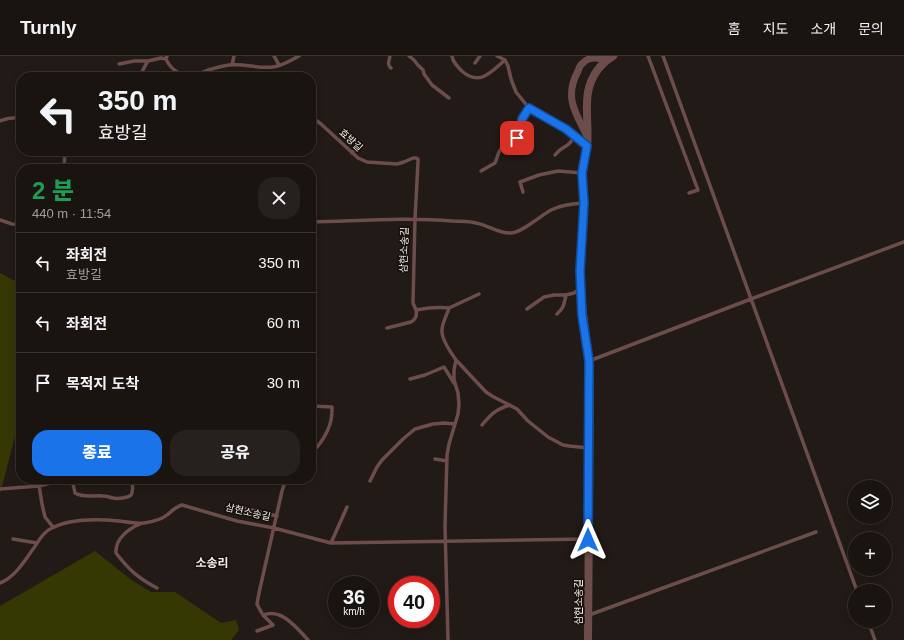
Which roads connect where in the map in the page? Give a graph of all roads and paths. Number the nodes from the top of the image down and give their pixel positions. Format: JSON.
{"nodes":[{"id":1,"x":234,"y":56,"type":"edge"},
{"id":2,"x":274,"y":56,"type":"edge"},
{"id":3,"x":298,"y":56,"type":"edge"},
{"id":4,"x":390,"y":56,"type":"edge"},
{"id":5,"x":409,"y":56,"type":"edge"},
{"id":6,"x":452,"y":56,"type":"edge"},
{"id":7,"x":480,"y":56,"type":"edge"},
{"id":8,"x":497,"y":56,"type":"edge"},
{"id":9,"x":648,"y":56,"type":"edge"},
{"id":10,"x":663,"y":56,"type":"edge"},
{"id":11,"x":167,"y":58,"type":"edge"},
{"id":12,"x":588,"y":58,"type":"edge"},
{"id":13,"x":610,"y":58,"type":"edge"},
{"id":14,"x":148,"y":60,"type":"junction"},
{"id":15,"x":504,"y":60,"type":"junction"},
{"id":16,"x":475,"y":62,"type":"dead end"},
{"id":17,"x":119,"y":64,"type":"dead end"},
{"id":18,"x":232,"y":64,"type":"junction"},
{"id":19,"x":279,"y":65,"type":"junction"},
{"id":20,"x":391,"y":68,"type":"dead end"},
{"id":21,"x":142,"y":72,"type":"edge"},
{"id":22,"x":178,"y":72,"type":"edge"},
{"id":23,"x":204,"y":72,"type":"edge"},
{"id":24,"x":449,"y":98,"type":"dead end"},
{"id":25,"x":529,"y":108,"type":"junction"},
{"id":26,"x":16,"y":117,"type":"edge"},
{"id":27,"x":0,"y":121,"type":"edge"},
{"id":28,"x":317,"y":122,"type":"edge"},
{"id":29,"x":575,"y":136,"type":"junction"},
{"id":30,"x":587,"y":136,"type":"junction"},
{"id":31,"x":356,"y":143,"type":"dead end"},
{"id":32,"x":587,"y":146,"type":"junction"},
{"id":33,"x":352,"y":153,"type":"junction"},
{"id":34,"x":555,"y":155,"type":"dead end"},
{"id":35,"x":481,"y":170,"type":"dead end"},
{"id":36,"x":582,"y":173,"type":"junction"},
{"id":37,"x":524,"y":192,"type":"dead end"},
{"id":38,"x":689,"y":193,"type":"dead end"},
{"id":39,"x":584,"y":203,"type":"junction"},
{"id":40,"x":415,"y":219,"type":"junction"},
{"id":41,"x":0,"y":220,"type":"edge"},
{"id":42,"x":316,"y":222,"type":"edge"},
{"id":43,"x":16,"y":224,"type":"edge"},
{"id":44,"x":904,"y":242,"type":"edge"},
{"id":45,"x":580,"y":289,"type":"junction"},
{"id":46,"x":478,"y":294,"type":"dead end"},
{"id":47,"x":566,"y":295,"type":"junction"},
{"id":48,"x":751,"y":299,"type":"junction"},
{"id":49,"x":450,"y":308,"type":"junction"},
{"id":50,"x":527,"y":309,"type":"dead end"},
{"id":51,"x":416,"y":310,"type":"junction"},
{"id":52,"x":557,"y":314,"type":"dead end"},
{"id":53,"x":387,"y":328,"type":"dead end"},
{"id":54,"x":456,"y":360,"type":"junction"},
{"id":55,"x":589,"y":361,"type":"junction"},
{"id":56,"x":410,"y":380,"type":"dead end"},
{"id":57,"x":456,"y":384,"type":"junction"},
{"id":58,"x":510,"y":405,"type":"junction"},
{"id":59,"x":316,"y":406,"type":"edge"},
{"id":60,"x":455,"y":424,"type":"junction"},
{"id":61,"x":482,"y":425,"type":"dead end"},
{"id":62,"x":316,"y":448,"type":"edge"},
{"id":63,"x":589,"y":448,"type":"junction"},
{"id":64,"x":435,"y":459,"type":"dead end"},
{"id":65,"x":447,"y":461,"type":"junction"},
{"id":66,"x":370,"y":481,"type":"dead end"},
{"id":67,"x":47,"y":484,"type":"edge"},
{"id":68,"x":73,"y":484,"type":"edge"},
{"id":69,"x":132,"y":484,"type":"edge"},
{"id":70,"x":285,"y":484,"type":"edge"},
{"id":71,"x":39,"y":486,"type":"junction"},
{"id":72,"x":0,"y":489,"type":"edge"},
{"id":73,"x":238,"y":507,"type":"dead end"},
{"id":74,"x":347,"y":508,"type":"dead end"},
{"id":75,"x":277,"y":516,"type":"junction"},
{"id":76,"x":143,"y":523,"type":"junction"},
{"id":77,"x":53,"y":527,"type":"junction"},
{"id":78,"x":274,"y":528,"type":"junction"},
{"id":79,"x":816,"y":532,"type":"dead end"},
{"id":80,"x":13,"y":539,"type":"dead end"},
{"id":81,"x":588,"y":540,"type":"junction"},
{"id":82,"x":446,"y":541,"type":"junction"},
{"id":83,"x":332,"y":543,"type":"junction"},
{"id":84,"x":37,"y":544,"type":"junction"},
{"id":85,"x":0,"y":583,"type":"edge"},
{"id":86,"x":854,"y":584,"type":"edge"},
{"id":87,"x":157,"y":588,"type":"dead end"},
{"id":88,"x":264,"y":615,"type":"junction"},
{"id":89,"x":588,"y":616,"type":"junction"},
{"id":90,"x":871,"y":628,"type":"edge"},
{"id":91,"x":257,"y":631,"type":"dead end"},
{"id":92,"x":308,"y":640,"type":"edge"},
{"id":93,"x":448,"y":640,"type":"edge"},
{"id":94,"x":588,"y":640,"type":"edge"},
{"id":95,"x":875,"y":640,"type":"edge"}],
"edges":[{"from":1,"to":18,"type":"lane"},
{"from":2,"to":19,"type":"lane"},
{"from":3,"to":19,"type":"lane"},
{"from":4,"to":20,"type":"lane"},
{"from":5,"to":24,"type":"lane"},
{"from":6,"to":15,"type":"lane"},
{"from":7,"to":16,"type":"lane"},
{"from":8,"to":15,"type":"lane"},
{"from":9,"to":38,"type":"lane"},
{"from":10,"to":48,"type":"lane"},
{"from":11,"to":14,"type":"lane"},
{"from":11,"to":22,"type":"lane"},
{"from":12,"to":13,"type":"street"},
{"from":12,"to":30,"type":"street"},
{"from":13,"to":30,"type":"street","name":"삼현소송길"},
{"from":14,"to":17,"type":"lane"},
{"from":14,"to":21,"type":"lane"},
{"from":15,"to":25,"type":"lane"},
{"from":18,"to":19,"type":"lane"},
{"from":18,"to":23,"type":"lane"},
{"from":25,"to":29,"type":"lane"},
{"from":25,"to":35,"type":"lane"},
{"from":26,"to":27,"type":"lane"},
{"from":28,"to":33,"type":"lane","name":"효방길"},
{"from":29,"to":32,"type":"lane"},
{"from":29,"to":34,"type":"lane"},
{"from":30,"to":32,"type":"street","name":"삼현소송길"},
{"from":31,"to":33,"type":"lane"},
{"from":32,"to":36,"type":"street","name":"삼현소송길"},
{"from":33,"to":40,"type":"lane","name":"효방길"},
{"from":36,"to":37,"type":"lane"},
{"from":36,"to":39,"type":"street","name":"삼현소송길"},
{"from":39,"to":40,"type":"lane"},
{"from":39,"to":45,"type":"street","name":"삼현소송길"},
{"from":40,"to":42,"type":"lane"},
{"from":40,"to":51,"type":"lane","name":"삼현소송길"},
{"from":41,"to":43,"type":"lane"},
{"from":44,"to":48,"type":"lane"},
{"from":45,"to":47,"type":"lane"},
{"from":45,"to":55,"type":"street","name":"삼현소송길"},
{"from":46,"to":49,"type":"lane"},
{"from":47,"to":50,"type":"lane"},
{"from":47,"to":52,"type":"lane"},
{"from":48,"to":55,"type":"lane"},
{"from":48,"to":86,"type":"lane"},
{"from":49,"to":51,"type":"lane"},
{"from":49,"to":54,"type":"lane"},
{"from":51,"to":53,"type":"lane"},
{"from":54,"to":57,"type":"lane"},
{"from":54,"to":58,"type":"lane"},
{"from":55,"to":63,"type":"street","name":"삼현소송길"},
{"from":56,"to":57,"type":"lane"},
{"from":57,"to":60,"type":"lane"},
{"from":58,"to":61,"type":"lane"},
{"from":58,"to":63,"type":"lane"},
{"from":59,"to":62,"type":"lane"},
{"from":60,"to":65,"type":"lane"},
{"from":60,"to":66,"type":"lane"},
{"from":63,"to":81,"type":"street","name":"삼현소송길"},
{"from":64,"to":65,"type":"lane"},
{"from":65,"to":82,"type":"lane"},
{"from":67,"to":71,"type":"lane"},
{"from":68,"to":69,"type":"lane"},
{"from":70,"to":75,"type":"lane"},
{"from":71,"to":72,"type":"lane"},
{"from":71,"to":77,"type":"lane"},
{"from":73,"to":75,"type":"lane"},
{"from":74,"to":83,"type":"lane"},
{"from":75,"to":78,"type":"lane"},
{"from":76,"to":77,"type":"lane","name":"삼현소송길"},
{"from":76,"to":78,"type":"lane","name":"삼현소송길"},
{"from":76,"to":87,"type":"lane"},
{"from":77,"to":84,"type":"lane"},
{"from":78,"to":83,"type":"lane","name":"삼현소송길"},
{"from":78,"to":88,"type":"lane"},
{"from":79,"to":89,"type":"lane"},
{"from":80,"to":84,"type":"lane"},
{"from":81,"to":82,"type":"lane","name":"삼현소송길"},
{"from":81,"to":89,"type":"street","name":"삼현소송길"},
{"from":82,"to":83,"type":"lane","name":"삼현소송길"},
{"from":82,"to":93,"type":"lane"},
{"from":84,"to":85,"type":"lane"},
{"from":88,"to":91,"type":"lane"},
{"from":88,"to":92,"type":"lane"},
{"from":89,"to":94,"type":"street","name":"삼현소송길"},
{"from":90,"to":95,"type":"lane"}]}
